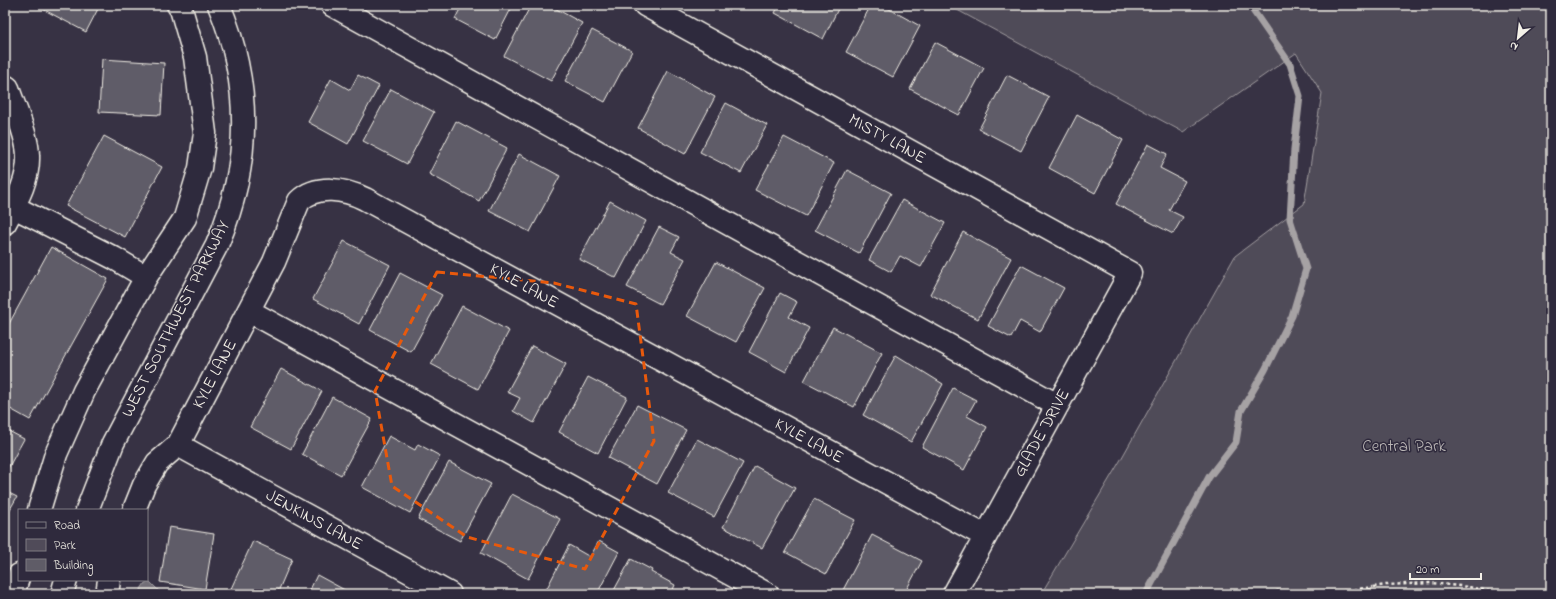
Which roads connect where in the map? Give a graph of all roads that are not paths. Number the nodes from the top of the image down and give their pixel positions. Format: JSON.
{"nodes":[{"id":1,"x":178,"y":5,"type":"edge"},
{"id":2,"x":220,"y":5,"type":"edge"},
{"id":3,"x":332,"y":5,"type":"edge"},
{"id":4,"x":645,"y":5,"type":"edge"},
{"id":5,"x":6,"y":87,"type":"edge"},
{"id":6,"x":9,"y":215,"type":"edge"},
{"id":7,"x":1130,"y":273,"type":"joint"},
{"id":8,"x":146,"y":277,"type":"junction"},
{"id":9,"x":248,"y":311,"type":"junction"},
{"id":10,"x":1057,"y":405,"type":"junction"},
{"id":11,"x":178,"y":445,"type":"junction"},
{"id":12,"x":39,"y":509,"type":"edge"},
{"id":13,"x":87,"y":509,"type":"edge"},
{"id":14,"x":134,"y":509,"type":"edge"},
{"id":15,"x":985,"y":536,"type":"junction"},
{"id":16,"x":18,"y":578,"type":"edge"},
{"id":17,"x":66,"y":581,"type":"edge"},
{"id":18,"x":109,"y":581,"type":"edge"},
{"id":19,"x":13,"y":594,"type":"edge"},
{"id":20,"x":62,"y":594,"type":"edge"},
{"id":21,"x":107,"y":594,"type":"edge"},
{"id":22,"x":450,"y":594,"type":"edge"},
{"id":23,"x":767,"y":594,"type":"edge"},
{"id":24,"x":954,"y":594,"type":"edge"}],
"edges":[{"from":1,"to":8,"type":"street"},
{"from":2,"to":13,"type":"street","name":"WEST SOUTHWEST PARKWAY"},
{"from":3,"to":10,"type":"street"},
{"from":4,"to":7,"type":"street","name":"MISTY LANE"},
{"from":5,"to":6,"type":"street"},
{"from":6,"to":8,"type":"street"},
{"from":7,"to":10,"type":"street","name":"GLADE DRIVE"},
{"from":8,"to":12,"type":"street"},
{"from":9,"to":11,"type":"street","name":"KYLE LANE"},
{"from":9,"to":15,"type":"street","name":"KYLE LANE"},
{"from":9,"to":23,"type":"street"},
{"from":10,"to":15,"type":"street","name":"GLADE DRIVE"},
{"from":11,"to":14,"type":"street"},
{"from":11,"to":22,"type":"street","name":"JENKINS LANE"},
{"from":15,"to":24,"type":"street","name":"GLADE DRIVE"},
{"from":16,"to":19,"type":"street"},
{"from":17,"to":20,"type":"street"},
{"from":18,"to":21,"type":"street"}]}
